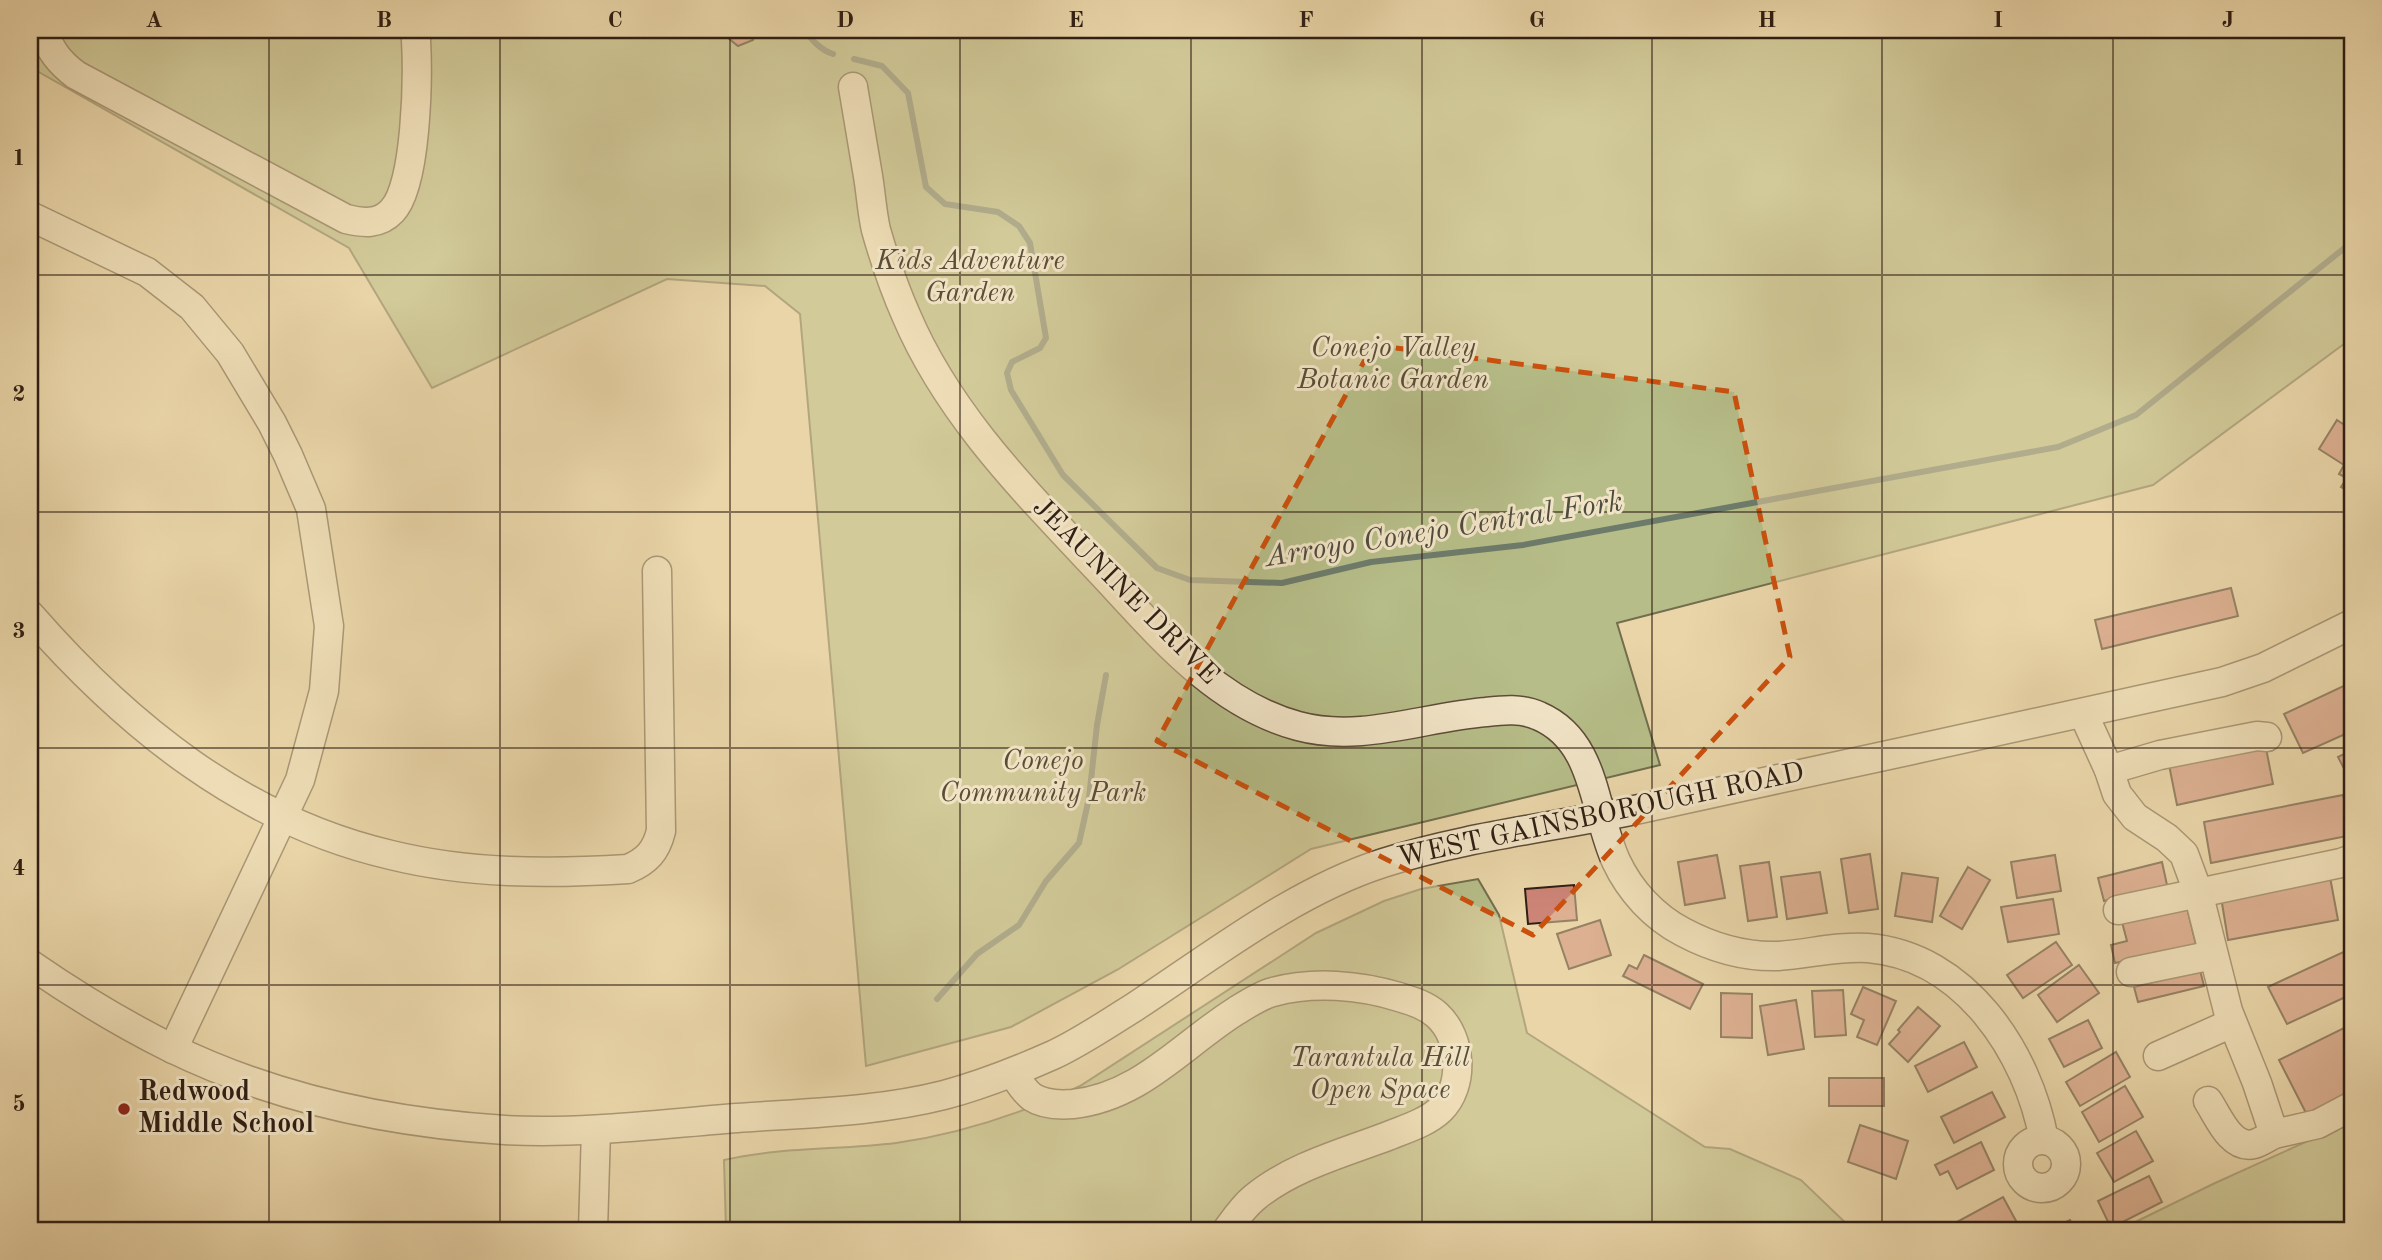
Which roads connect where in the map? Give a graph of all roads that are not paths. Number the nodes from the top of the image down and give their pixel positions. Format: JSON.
{"nodes":[{"id":1,"x":44,"y":30,"type":"edge"},
{"id":2,"x":416,"y":40,"type":"dead end"},
{"id":3,"x":853,"y":87,"type":"dead end"},
{"id":4,"x":30,"y":216,"type":"edge"},
{"id":5,"x":657,"y":571,"type":"dead end"},
{"id":6,"x":30,"y":615,"type":"edge"},
{"id":7,"x":2352,"y":624,"type":"edge"},
{"id":8,"x":2082,"y":713,"type":"junction"},
{"id":9,"x":2266,"y":737,"type":"dead end"},
{"id":10,"x":2109,"y":770,"type":"junction"},
{"id":11,"x":282,"y":817,"type":"junction"},
{"id":12,"x":1602,"y":817,"type":"junction"},
{"id":13,"x":2352,"y":859,"type":"edge"},
{"id":14,"x":2199,"y":892,"type":"junction"},
{"id":15,"x":2118,"y":910,"type":"dead end"},
{"id":16,"x":2213,"y":955,"type":"junction"},
{"id":17,"x":30,"y":964,"type":"edge"},
{"id":18,"x":2131,"y":972,"type":"dead end"},
{"id":19,"x":2232,"y":1023,"type":"junction"},
{"id":20,"x":173,"y":1049,"type":"junction"},
{"id":21,"x":2158,"y":1056,"type":"dead end"},
{"id":22,"x":1013,"y":1073,"type":"junction"},
{"id":23,"x":2208,"y":1101,"type":"dead end"},
{"id":24,"x":2352,"y":1106,"type":"edge"},
{"id":25,"x":596,"y":1130,"type":"junction"},
{"id":26,"x":2274,"y":1134,"type":"junction"},
{"id":27,"x":2044,"y":1140,"type":"dead end"},
{"id":28,"x":593,"y":1230,"type":"edge"},
{"id":29,"x":1227,"y":1230,"type":"edge"}],
"edges":[{"from":1,"to":2,"type":"street"},
{"from":3,"to":12,"type":"street","name":"JEAUNINE DRIVE"},
{"from":4,"to":11,"type":"street"},
{"from":5,"to":11,"type":"street"},
{"from":6,"to":11,"type":"street"},
{"from":7,"to":8,"type":"street","name":"WEST GAINSBOROUGH ROAD"},
{"from":8,"to":10,"type":"street"},
{"from":8,"to":12,"type":"street","name":"WEST GAINSBOROUGH ROAD"},
{"from":9,"to":10,"type":"street"},
{"from":10,"to":14,"type":"street"},
{"from":11,"to":20,"type":"street"},
{"from":12,"to":22,"type":"street","name":"WEST GAINSBOROUGH ROAD"},
{"from":12,"to":27,"type":"street","name":"JEAUNINE DRIVE"},
{"from":13,"to":14,"type":"street"},
{"from":14,"to":15,"type":"street"},
{"from":14,"to":16,"type":"street"},
{"from":16,"to":18,"type":"street"},
{"from":16,"to":19,"type":"street"},
{"from":17,"to":20,"type":"street"},
{"from":19,"to":21,"type":"street"},
{"from":19,"to":26,"type":"street"},
{"from":20,"to":25,"type":"street","name":"WEST GAINSBOROUGH ROAD"},
{"from":22,"to":25,"type":"street","name":"WEST GAINSBOROUGH ROAD"},
{"from":22,"to":29,"type":"street"},
{"from":23,"to":26,"type":"street"},
{"from":24,"to":26,"type":"street"},
{"from":25,"to":28,"type":"street"}]}
